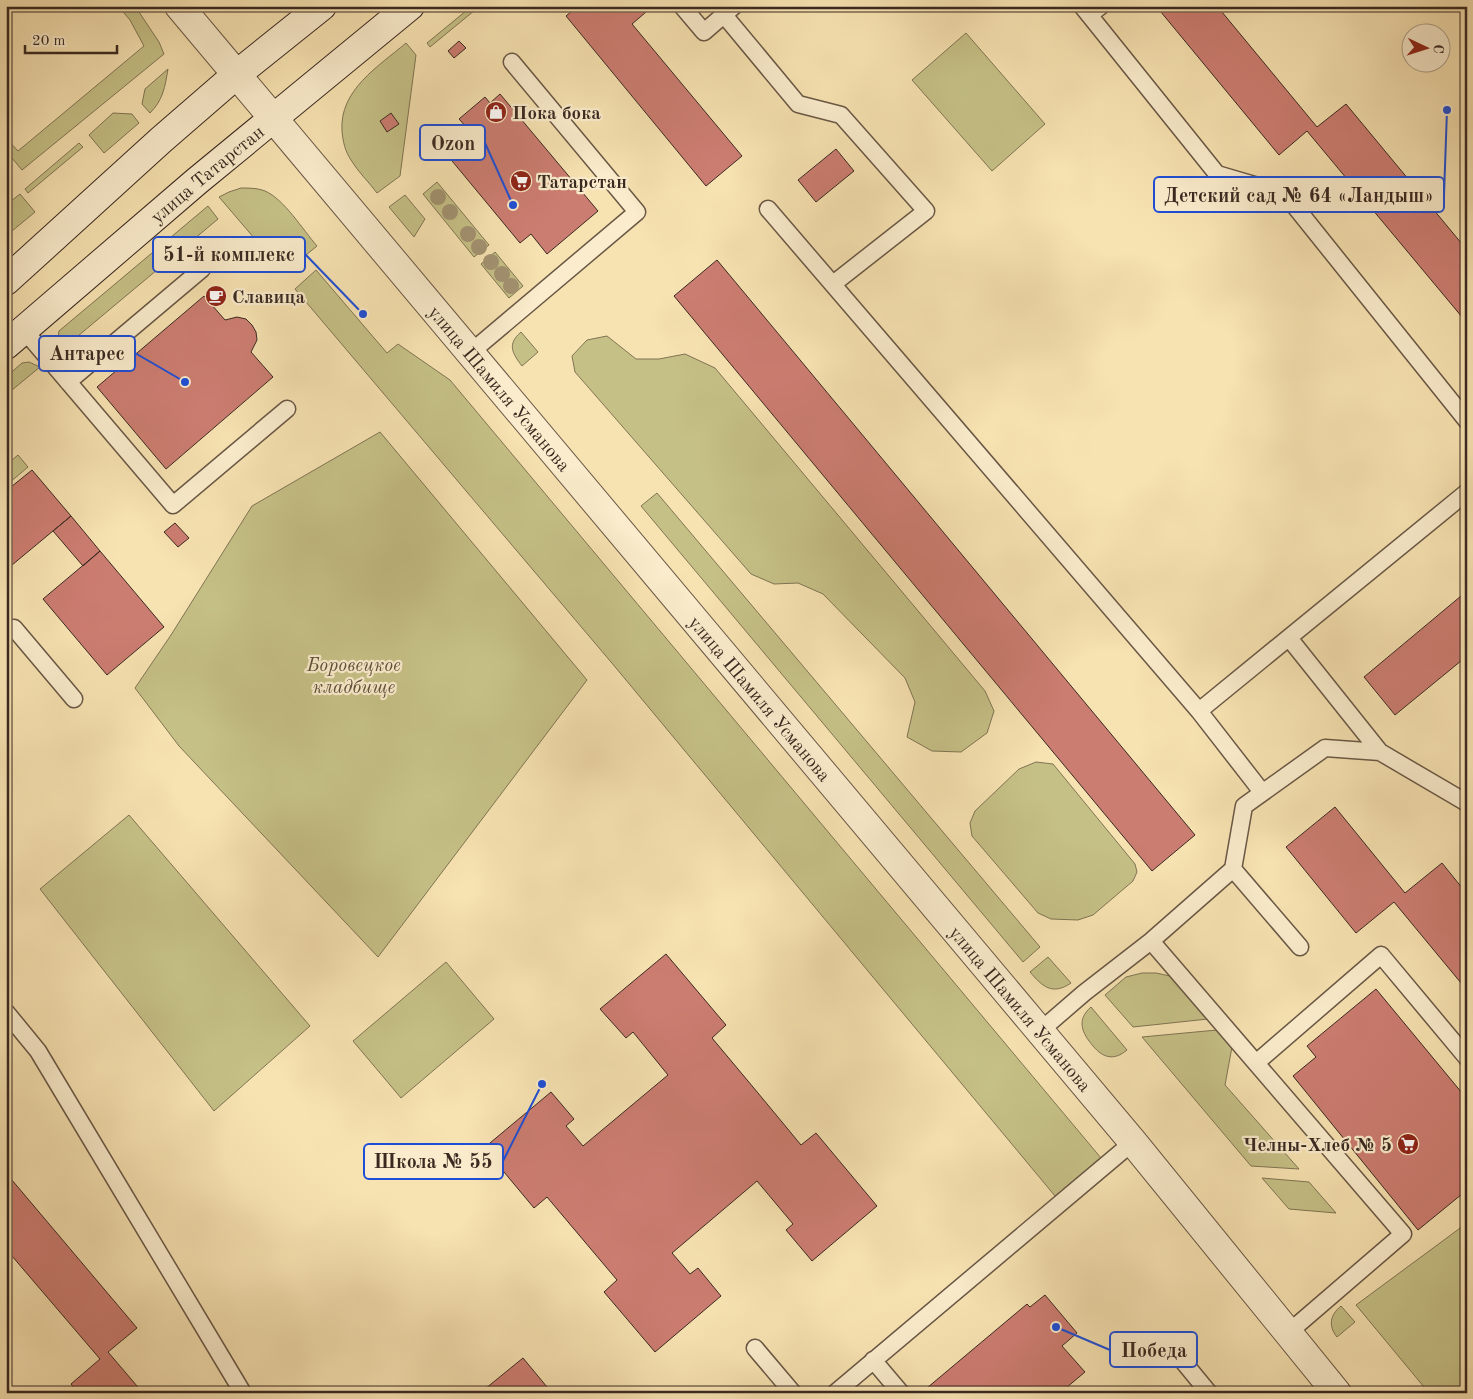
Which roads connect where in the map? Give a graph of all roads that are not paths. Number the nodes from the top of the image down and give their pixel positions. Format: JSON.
{"nodes":[{"id":1,"x":179,"y":6,"type":"edge"},
{"id":2,"x":322,"y":6,"type":"edge"},
{"id":3,"x":410,"y":6,"type":"edge"},
{"id":4,"x":682,"y":6,"type":"edge"},
{"id":5,"x":1091,"y":9,"type":"edge"},
{"id":6,"x":729,"y":10,"type":"edge"},
{"id":7,"x":512,"y":62,"type":"dead end"},
{"id":8,"x":236,"y":75,"type":"junction"},
{"id":9,"x":272,"y":119,"type":"junction"},
{"id":10,"x":768,"y":209,"type":"dead end"},
{"id":11,"x":202,"y":268,"type":"dead end"},
{"id":12,"x":6,"y":281,"type":"edge"},
{"id":13,"x":833,"y":284,"type":"junction"},
{"id":14,"x":15,"y":337,"type":"edge"},
{"id":15,"x":470,"y":353,"type":"junction"},
{"id":16,"x":68,"y":382,"type":"junction"},
{"id":17,"x":287,"y":408,"type":"dead end"},
{"id":18,"x":1467,"y":421,"type":"edge"},
{"id":19,"x":1467,"y":492,"type":"edge"},
{"id":20,"x":6,"y":629,"type":"edge"},
{"id":21,"x":1289,"y":638,"type":"junction"},
{"id":22,"x":74,"y":699,"type":"dead end"},
{"id":23,"x":1199,"y":712,"type":"junction"},
{"id":24,"x":1380,"y":752,"type":"junction"},
{"id":25,"x":1262,"y":792,"type":"junction"},
{"id":26,"x":1467,"y":803,"type":"edge"},
{"id":27,"x":1233,"y":868,"type":"junction"},
{"id":28,"x":1151,"y":941,"type":"junction"},
{"id":29,"x":1300,"y":947,"type":"dead end"},
{"id":30,"x":6,"y":1012,"type":"edge"},
{"id":31,"x":1040,"y":1031,"type":"junction"},
{"id":32,"x":1467,"y":1058,"type":"edge"},
{"id":33,"x":1256,"y":1063,"type":"junction"},
{"id":34,"x":1133,"y":1142,"type":"junction"},
{"id":35,"x":1288,"y":1334,"type":"junction"},
{"id":36,"x":755,"y":1348,"type":"dead end"},
{"id":37,"x":1177,"y":1354,"type":"dead end"},
{"id":38,"x":873,"y":1360,"type":"junction"},
{"id":39,"x":243,"y":1393,"type":"edge"},
{"id":40,"x":793,"y":1393,"type":"edge"},
{"id":41,"x":835,"y":1393,"type":"edge"},
{"id":42,"x":901,"y":1393,"type":"edge"},
{"id":43,"x":1209,"y":1393,"type":"edge"},
{"id":44,"x":1337,"y":1393,"type":"edge"}],
"edges":[{"from":1,"to":8,"type":"street","name":"улица Шамиля Усманова"},
{"from":2,"to":8,"type":"street"},
{"from":3,"to":9,"type":"street","name":"улица Татарстан"},
{"from":4,"to":6,"type":"lane"},
{"from":5,"to":18,"type":"lane"},
{"from":6,"to":13,"type":"lane"},
{"from":7,"to":15,"type":"lane"},
{"from":8,"to":9,"type":"street","name":"улица Шамиля Усманова"},
{"from":8,"to":12,"type":"street"},
{"from":9,"to":14,"type":"street","name":"улица Татарстан"},
{"from":9,"to":15,"type":"street","name":"улица Шамиля Усманова"},
{"from":10,"to":13,"type":"lane"},
{"from":11,"to":16,"type":"lane"},
{"from":13,"to":23,"type":"lane"},
{"from":14,"to":16,"type":"lane"},
{"from":15,"to":31,"type":"street","name":"улица Шамиля Усманова"},
{"from":16,"to":17,"type":"lane"},
{"from":19,"to":21,"type":"lane"},
{"from":20,"to":22,"type":"lane"},
{"from":21,"to":23,"type":"lane"},
{"from":21,"to":24,"type":"lane"},
{"from":23,"to":25,"type":"lane"},
{"from":24,"to":25,"type":"lane"},
{"from":24,"to":26,"type":"lane"},
{"from":25,"to":27,"type":"lane"},
{"from":27,"to":28,"type":"lane"},
{"from":27,"to":29,"type":"lane"},
{"from":28,"to":31,"type":"lane"},
{"from":28,"to":33,"type":"lane"},
{"from":30,"to":39,"type":"lane"},
{"from":31,"to":34,"type":"street","name":"улица Шамиля Усманова"},
{"from":32,"to":33,"type":"lane"},
{"from":33,"to":35,"type":"lane"},
{"from":34,"to":35,"type":"street","name":"улица Шамиля Усманова"},
{"from":34,"to":38,"type":"lane"},
{"from":35,"to":44,"type":"street","name":"улица Шамиля Усманова"},
{"from":36,"to":40,"type":"lane"},
{"from":37,"to":43,"type":"lane"},
{"from":38,"to":41,"type":"lane"},
{"from":38,"to":42,"type":"lane"}]}
